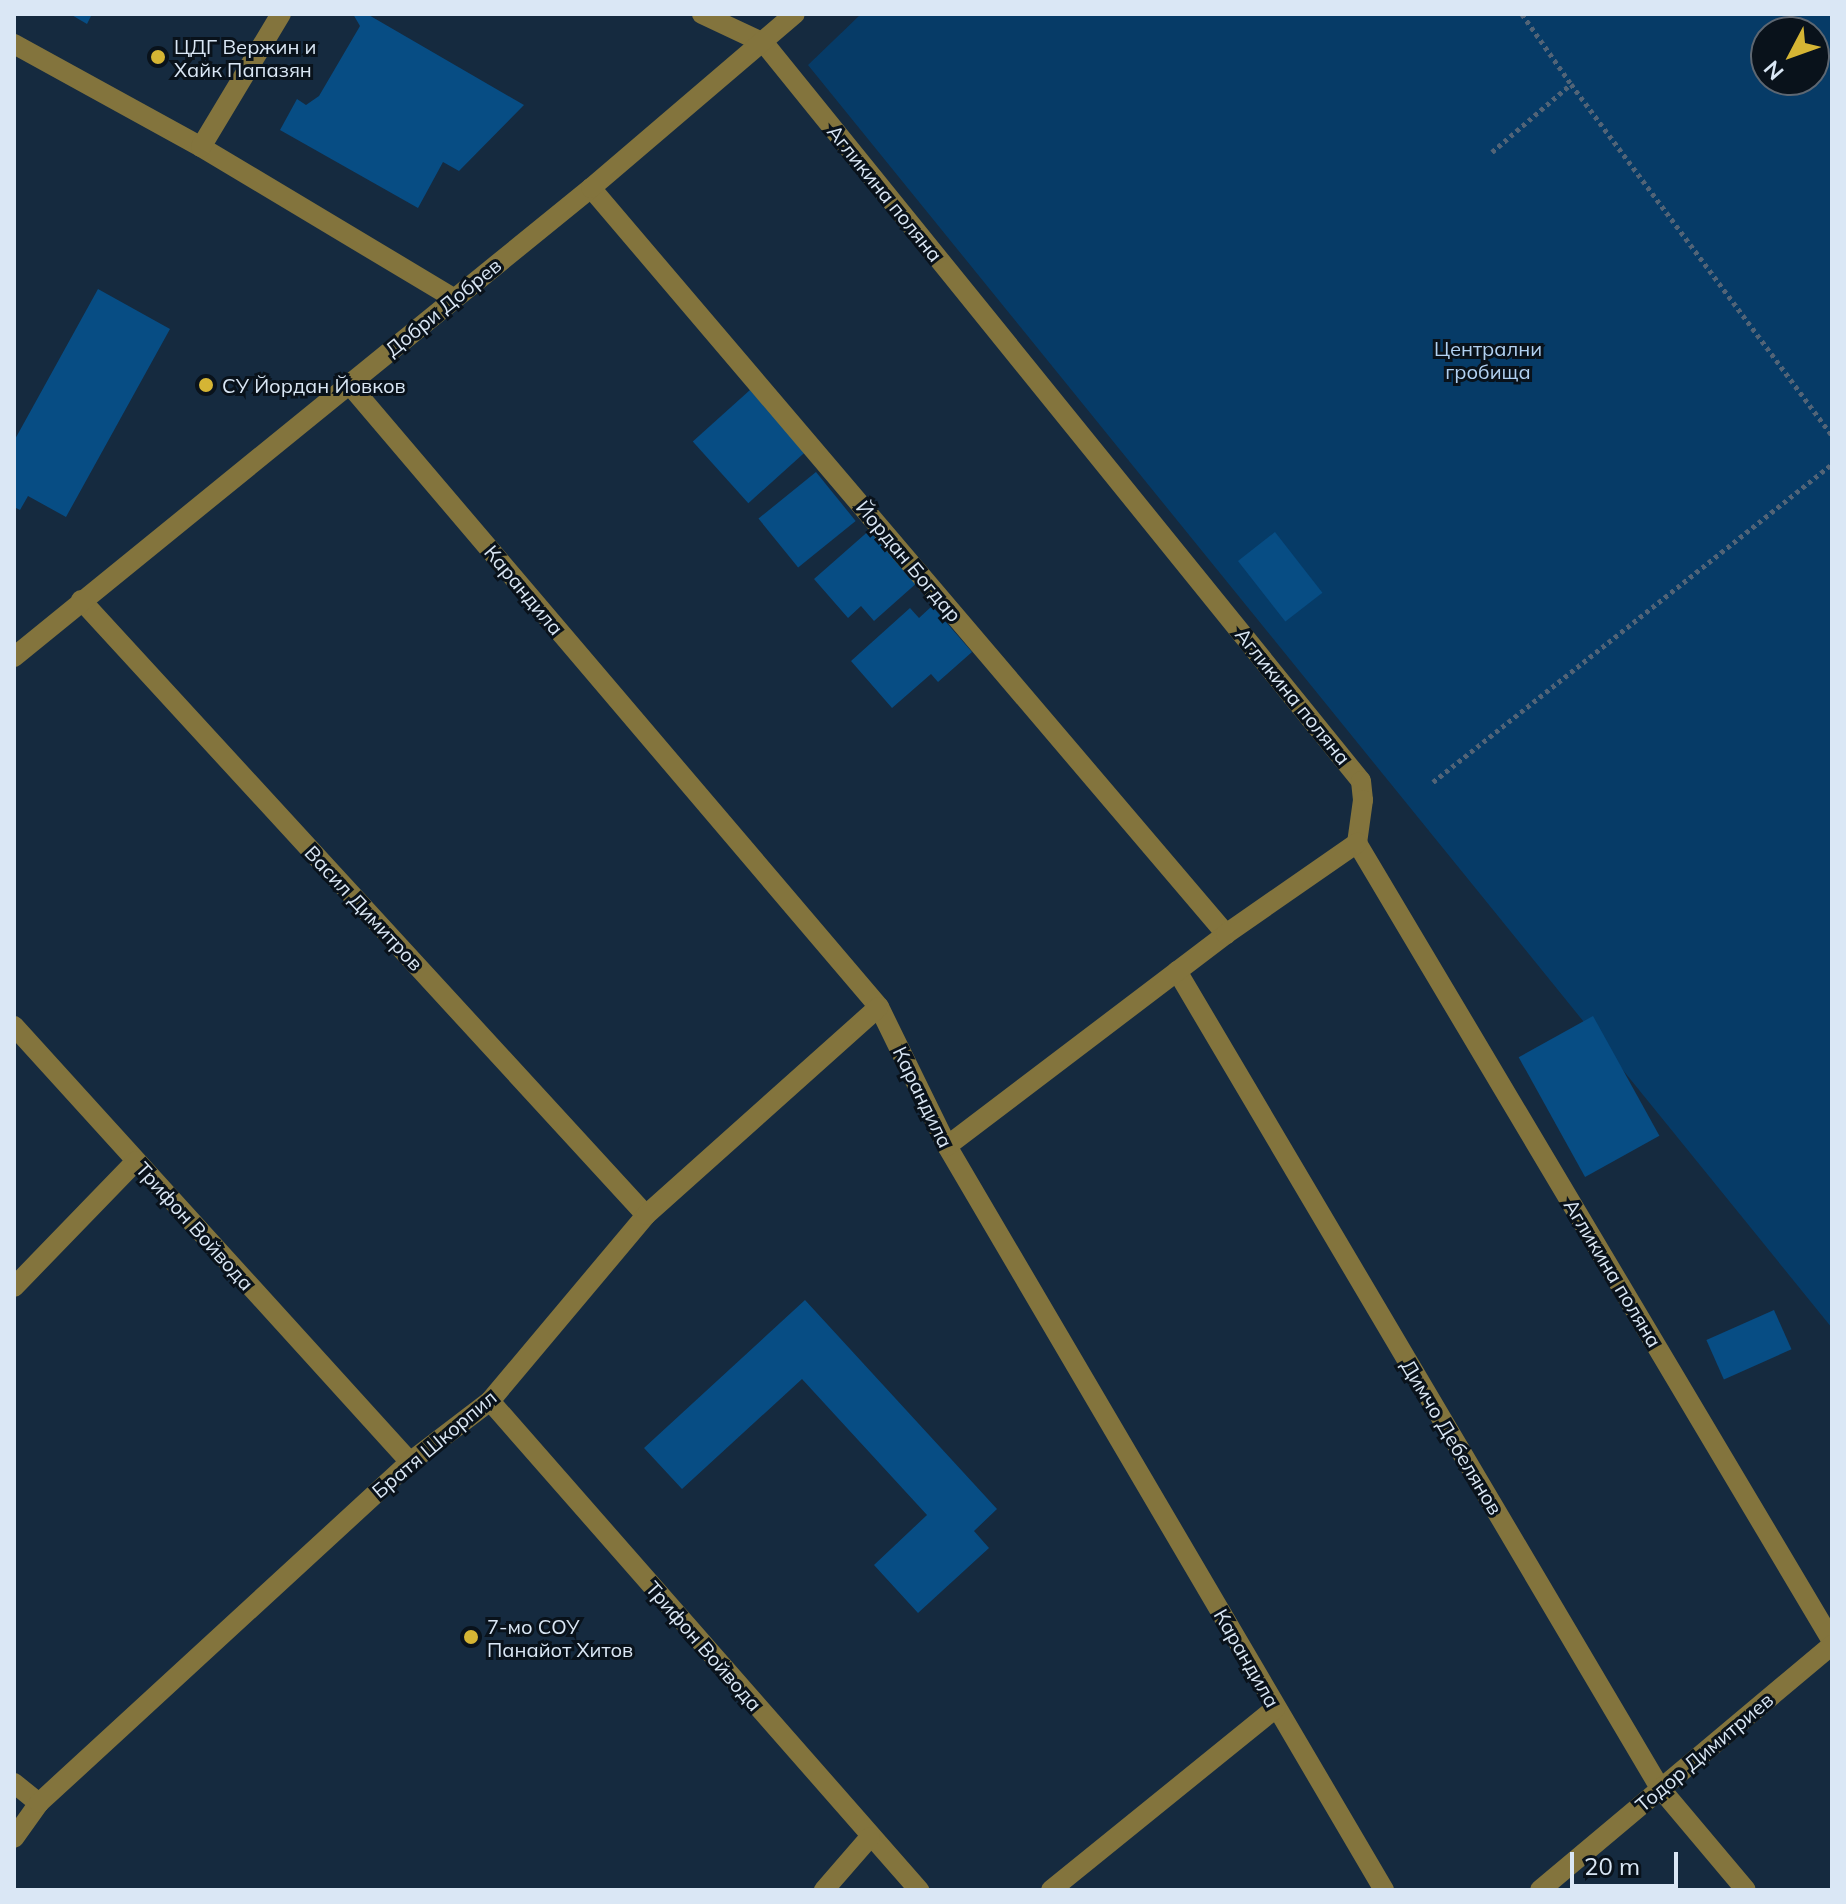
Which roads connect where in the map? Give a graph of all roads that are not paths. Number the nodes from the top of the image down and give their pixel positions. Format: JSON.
{"nodes":[{"id":1,"x":281,"y":14,"type":"edge"},
{"id":2,"x":702,"y":14,"type":"edge"},
{"id":3,"x":795,"y":14,"type":"edge"},
{"id":4,"x":764,"y":43,"type":"junction"},
{"id":5,"x":14,"y":44,"type":"edge"},
{"id":6,"x":201,"y":147,"type":"junction"},
{"id":7,"x":591,"y":188,"type":"junction"},
{"id":8,"x":453,"y":298,"type":"junction"},
{"id":9,"x":349,"y":384,"type":"junction"},
{"id":10,"x":81,"y":600,"type":"junction"},
{"id":11,"x":14,"y":657,"type":"edge"},
{"id":12,"x":1357,"y":843,"type":"junction"},
{"id":13,"x":1226,"y":934,"type":"junction"},
{"id":14,"x":1177,"y":971,"type":"junction"},
{"id":15,"x":879,"y":1007,"type":"junction"},
{"id":16,"x":14,"y":1026,"type":"edge"},
{"id":17,"x":947,"y":1146,"type":"junction"},
{"id":18,"x":136,"y":1161,"type":"junction"},
{"id":19,"x":646,"y":1215,"type":"junction"},
{"id":20,"x":14,"y":1287,"type":"edge"},
{"id":21,"x":490,"y":1401,"type":"junction"},
{"id":22,"x":410,"y":1462,"type":"junction"},
{"id":23,"x":1832,"y":1643,"type":"edge"},
{"id":24,"x":1276,"y":1708,"type":"junction"},
{"id":25,"x":14,"y":1783,"type":"edge"},
{"id":26,"x":1660,"y":1788,"type":"junction"},
{"id":27,"x":39,"y":1803,"type":"junction"},
{"id":28,"x":870,"y":1837,"type":"junction"},
{"id":29,"x":14,"y":1838,"type":"edge"},
{"id":30,"x":824,"y":1890,"type":"edge"},
{"id":31,"x":919,"y":1890,"type":"edge"},
{"id":32,"x":1051,"y":1890,"type":"edge"},
{"id":33,"x":1384,"y":1890,"type":"edge"},
{"id":34,"x":1540,"y":1890,"type":"edge"},
{"id":35,"x":1746,"y":1890,"type":"edge"}],
"edges":[{"from":1,"to":6,"type":"street"},
{"from":2,"to":4,"type":"street","name":"Агликина поляна"},
{"from":3,"to":4,"type":"street","name":"Добри Добрев"},
{"from":4,"to":7,"type":"street","name":"Добри Добрев"},
{"from":4,"to":12,"type":"street","name":"Агликина поляна"},
{"from":5,"to":6,"type":"street"},
{"from":6,"to":8,"type":"street"},
{"from":7,"to":8,"type":"street","name":"Добри Добрев"},
{"from":7,"to":13,"type":"street","name":"Йордан Богдар"},
{"from":8,"to":9,"type":"street","name":"Добри Добрев"},
{"from":9,"to":10,"type":"street","name":"Добри Добрев"},
{"from":9,"to":15,"type":"street","name":"Карандила"},
{"from":10,"to":11,"type":"street","name":"Добри Добрев"},
{"from":10,"to":19,"type":"street","name":"Васил Димитров"},
{"from":12,"to":13,"type":"street"},
{"from":12,"to":23,"type":"street","name":"Агликина поляна"},
{"from":13,"to":14,"type":"street"},
{"from":14,"to":17,"type":"street"},
{"from":14,"to":26,"type":"street","name":"Димчо Дебелянов"},
{"from":15,"to":17,"type":"street","name":"Карандила"},
{"from":15,"to":19,"type":"street","name":"Братя Шкорпил"},
{"from":16,"to":18,"type":"street","name":"Трифон Войвода"},
{"from":17,"to":24,"type":"street","name":"Карандила"},
{"from":18,"to":20,"type":"street"},
{"from":18,"to":22,"type":"street","name":"Трифон Войвода"},
{"from":19,"to":21,"type":"street","name":"Братя Шкорпил"},
{"from":21,"to":22,"type":"street","name":"Братя Шкорпил"},
{"from":21,"to":28,"type":"street","name":"Трифон Войвода"},
{"from":22,"to":27,"type":"street","name":"Братя Шкорпил"},
{"from":23,"to":26,"type":"street","name":"Тодор Димитриев"},
{"from":24,"to":32,"type":"street"},
{"from":24,"to":33,"type":"street","name":"Карандила"},
{"from":25,"to":27,"type":"street"},
{"from":26,"to":34,"type":"street","name":"Тодор Димитриев"},
{"from":26,"to":35,"type":"street","name":"Димчо Дебелянов"},
{"from":27,"to":29,"type":"street","name":"Братя Шкорпил"},
{"from":28,"to":30,"type":"street"},
{"from":28,"to":31,"type":"street","name":"Трифон Войвода"}]}
